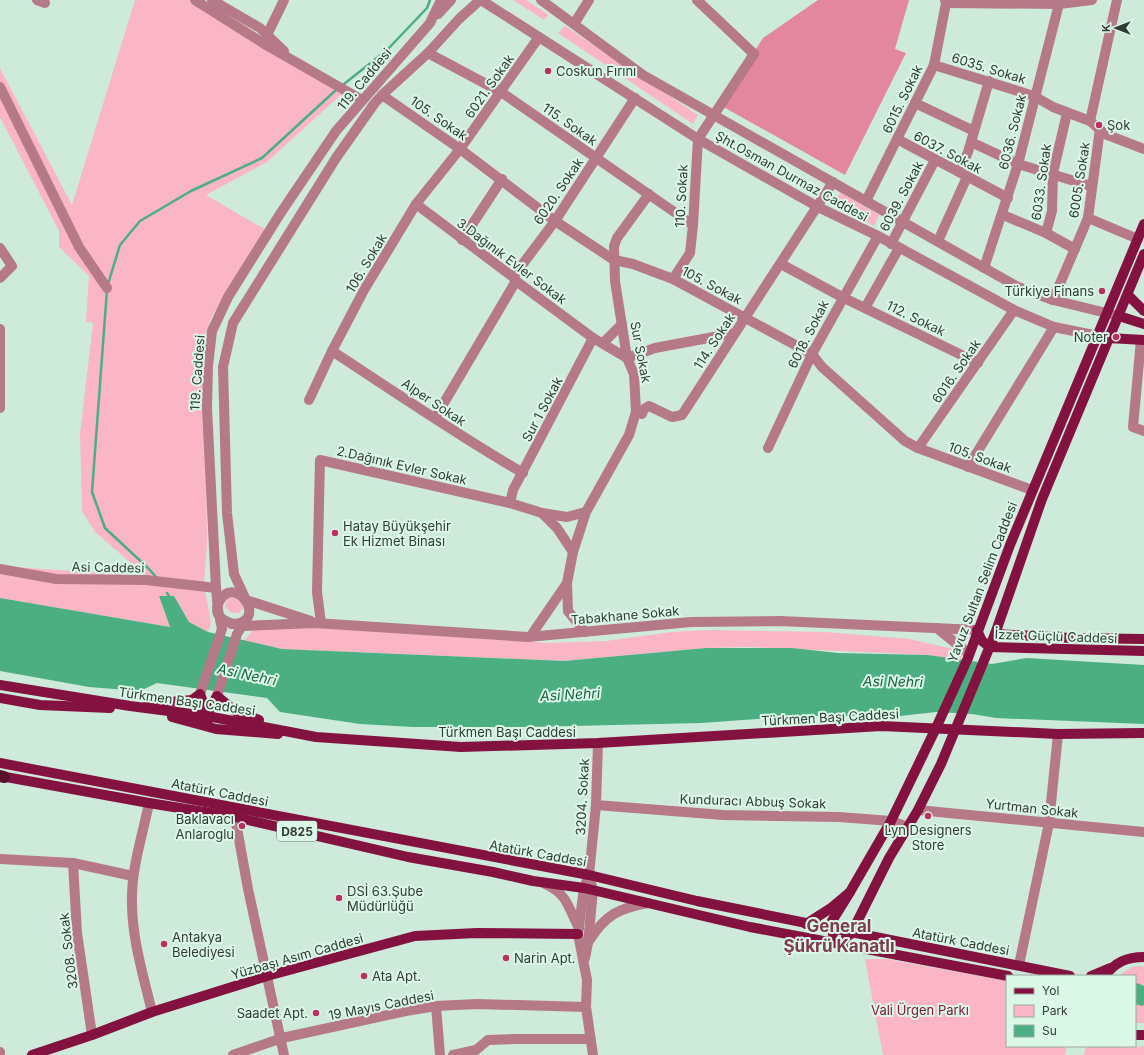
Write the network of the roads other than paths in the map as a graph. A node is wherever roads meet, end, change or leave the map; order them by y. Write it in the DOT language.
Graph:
graph roads {
  1 [pos="195,0"];
  2 [pos="212,0"];
  3 [pos="284,0"];
  4 [pos="441,0"];
  5 [pos="451,0"];
  6 [pos="480,0"];
  7 [pos="589,0"];
  8 [pos="697,0"];
  9 [pos="1092,0"];
  10 [pos="1117,0"];
  11 [pos="946,1"];
  12 [pos="547,2"];
  13 [pos="993,2"];
  14 [pos="1059,2"];
  15 [pos="430,23"];
  16 [pos="574,24"];
  17 [pos="267,35"];
  18 [pos="539,37"];
  19 [pos="428,53"];
  20 [pos="292,59"];
  21 [pos="934,65"];
  22 [pos="989,81"];
  23 [pos="0,86"];
  24 [pos="501,92"];
  25 [pos="382,94"];
  26 [pos="1034,96"];
  27 [pos="635,98"];
  28 [pos="362,100"];
  29 [pos="915,103"];
  30 [pos="1067,112"];
  31 [pos="713,114"];
  32 [pos="1090,121"];
  33 [pos="1100,129"];
  34 [pos="974,131"];
  35 [pos="698,138"];
  36 [pos="897,139"];
  37 [pos="971,142"];
  38 [pos="460,149"];
  39 [pos="1144,149"];
  40 [pos="596,158"];
  41 [pos="935,160"];
  42 [pos="1018,164"];
  43 [pos="1053,174"];
  44 [pos="963,175"];
  45 [pos="502,179"];
  46 [pos="833,182"];
  47 [pos="1091,186"];
  48 [pos="649,194"];
  49 [pos="1008,198"];
  50 [pos="866,201"];
  51 [pos="416,204"];
  52 [pos="818,207"];
  53 [pos="1003,215"];
  54 [pos="1088,218"];
  55 [pos="555,221"];
  56 [pos="903,222"];
  57 [pos="1144,224"];
  58 [pos="693,225"];
  59 [pos="1046,233"];
  60 [pos="878,236"];
  61 [pos="1138,239"];
  62 [pos="462,240"];
  63 [pos="938,241"];
  64 [pos="895,246"];
  65 [pos="0,248"];
  66 [pos="1075,248"];
  67 [pos="1144,254"];
  68 [pos="614,260"];
  69 [pos="781,264"];
  70 [pos="984,268"];
  71 [pos="0,278"];
  72 [pos="514,279"];
  73 [pos="673,279"];
  74 [pos="107,288"];
  75 [pos="1128,295"];
  76 [pos="842,297"];
  77 [pos="1053,300"];
  78 [pos="865,308"];
  79 [pos="1014,310"];
  80 [pos="1144,311"];
  81 [pos="1107,314"];
  82 [pos="1119,316"];
  83 [pos="745,318"];
  84 [pos="622,324"];
  85 [pos="1144,324"];
  86 [pos="1054,327"];
  87 [pos="0,329"];
  88 [pos="735,333"];
  89 [pos="1098,336"];
  90 [pos="594,338"];
  91 [pos="1108,338"];
  92 [pos="1143,340"];
  93 [pos="603,343"];
  94 [pos="332,351"];
  95 [pos="812,354"];
  96 [pos="627,358"];
  97 [pos="978,363"];
  98 [pos="309,400"];
  99 [pos="0,408"];
  100 [pos="642,414"];
  101 [pos="435,418"];
  102 [pos="1144,431"];
  103 [pos="768,448"];
  104 [pos="918,448"];
  105 [pos="968,467"];
  106 [pos="523,473"];
  107 [pos="1032,490"];
  108 [pos="510,502"];
  109 [pos="586,512"];
  110 [pos="542,514"];
  111 [pos="573,552"];
  112 [pos="0,569"];
  113 [pos="567,583"];
  114 [pos="216,588"];
  115 [pos="246,600"];
  116 [pos="218,610"];
  117 [pos="248,615"];
  118 [pos="318,623"];
  119 [pos="226,626"];
  120 [pos="937,628"];
  121 [pos="240,630"];
  122 [pos="977,630"];
  123 [pos="585,632"];
  124 [pos="995,634"];
  125 [pos="530,637"];
  126 [pos="1144,639"];
  127 [pos="1144,651"];
  128 [pos="988,652"];
  129 [pos="968,656"];
  130 [pos="0,684"];
  131 [pos="200,694"];
  132 [pos="217,696"];
  133 [pos="0,698"];
  134 [pos="128,706"];
  135 [pos="207,716"];
  136 [pos="193,722"];
  137 [pos="949,726"];
  138 [pos="216,729"];
  139 [pos="290,731"];
  140 [pos="1144,733"];
  141 [pos="1058,734"];
  142 [pos="316,736"];
  143 [pos="598,744"];
  144 [pos="0,763"];
  145 [pos="1,776"];
  146 [pos="149,803"];
  147 [pos="596,805"];
  148 [pos="918,810"];
  149 [pos="236,817"];
  150 [pos="891,821"];
  151 [pos="1049,823"];
  152 [pos="908,827"];
  153 [pos="1144,832"];
  154 [pos="0,859"];
  155 [pos="73,863"];
  156 [pos="133,876"];
  157 [pos="589,876"];
  158 [pos="541,882"];
  159 [pos="588,889"];
  160 [pos="850,892"];
  161 [pos="649,903"];
  162 [pos="806,924"];
  163 [pos="831,930"];
  164 [pos="578,931"];
  165 [pos="851,934"];
  166 [pos="588,943"];
  167 [pos="838,943"];
  168 [pos="1144,957"];
  169 [pos="584,960"];
  170 [pos="1020,965"];
  171 [pos="1108,972"];
  172 [pos="1065,975"];
  173 [pos="1095,975"];
  174 [pos="267,976"];
  175 [pos="1006,976"];
  176 [pos="436,1006"];
  177 [pos="586,1007"];
  178 [pos="152,1012"];
  179 [pos="92,1035"];
  180 [pos="282,1038"];
  181 [pos="590,1039"];
  182 [pos="0,1052"];
  183 [pos="0,1055"];
  184 [pos="32,1055"];
  185 [pos="233,1055"];
  186 [pos="284,1055"];
  187 [pos="440,1055"];
  188 [pos="453,1055"];
  189 [pos="593,1055"];
  1 -- 20 [label="street"];
  2 -- 17 [label="street"];
  3 -- 17 [label="street"];
  4 -- 15 [label="street, 119. Caddesi"];
  5 -- 15 [label="street, 119. Caddesi"];
  6 -- 18 [label="street, Şht.Osman Durmaz Caddesi"];
  6 -- 19 [label="street, 119. Caddesi"];
  7 -- 16 [label="street"];
  8 -- 31 [label="street, 110. Sokak"];
  9 -- 14 [label="street"];
  10 -- 32 [label="street"];
  11 -- 13 [label="street"];
  11 -- 21 [label="street, 6015. Sokak"];
  12 -- 16 [label="street, Şht.Osman Durmaz Caddesi"];
  13 -- 14 [label="street"];
  14 -- 26 [label="street, 6036. Sokak"];
  15 -- 28 [label="street, 119. Caddesi"];
  16 -- 31 [label="street, Şht.Osman Durmaz Caddesi"];
  17 -- 20 [label="street"];
  18 -- 24 [label="street, 6021. Sokak"];
  18 -- 27 [label="street, Şht.Osman Durmaz Caddesi"];
  19 -- 24 [label="street, 115. Sokak"];
  19 -- 25 [label="street, 119. Caddesi"];
  20 -- 28 [label="street"];
  21 -- 22 [label="street, 6035. Sokak"];
  21 -- 29 [label="street, 6015. Sokak"];
  22 -- 26 [label="street, 6035. Sokak"];
  22 -- 34 [label="street"];
  23 -- 74 [label="street"];
  24 -- 38 [label="street, 6021. Sokak"];
  24 -- 40 [label="street, 115. Sokak"];
  25 -- 38 [label="street, 105. Sokak"];
  25 -- 115 [label="street, 119. Caddesi"];
  26 -- 30 [label="street, 6035. Sokak"];
  26 -- 42 [label="street, 6036. Sokak"];
  27 -- 35 [label="street, Şht.Osman Durmaz Caddesi"];
  27 -- 40 [label="street, 6020. Sokak"];
  28 -- 114 [label="street, 119. Caddesi"];
  29 -- 34 [label="street"];
  29 -- 36 [label="street, 6015. Sokak"];
  30 -- 32 [label="street, 6035. Sokak"];
  30 -- 43 [label="street, 6033. Sokak"];
  31 -- 35 [label="street, 110. Sokak"];
  31 -- 46 [label="street, Şht.Osman Durmaz Caddesi"];
  32 -- 33 [label="street, 6035. Sokak"];
  33 -- 39 [label="street, 6035. Sokak"];
  33 -- 47 [label="street, 6005. Sokak"];
  34 -- 37 [label="street"];
  35 -- 52 [label="street, Şht.Osman Durmaz Caddesi"];
  35 -- 58 [label="street, 110. Sokak"];
  36 -- 41 [label="street, 6037. Sokak"];
  36 -- 50 [label="street, 6015. Sokak"];
  37 -- 42 [label="street"];
  37 -- 44 [label="street"];
  38 -- 45 [label="street, 105. Sokak"];
  38 -- 51 [label="street, 106. Sokak"];
  40 -- 48 [label="street, 115. Sokak"];
  40 -- 55 [label="street, 6020. Sokak"];
  41 -- 44 [label="street, 6037. Sokak"];
  41 -- 56 [label="street, 6039. Sokak"];
  42 -- 43 [label="street"];
  42 -- 49 [label="street, 6036. Sokak"];
  43 -- 47 [label="street"];
  43 -- 59 [label="street, 6033. Sokak"];
  44 -- 49 [label="street, 6037. Sokak"];
  44 -- 63 [label="street"];
  45 -- 55 [label="street, 105. Sokak"];
  45 -- 62 [label="street"];
  46 -- 50 [label="street, Şht.Osman Durmaz Caddesi"];
  46 -- 52 [label="street, 114. Sokak"];
  47 -- 54 [label="street, 6005. Sokak"];
  48 -- 58 [label="street, 115. Sokak"];
  48 -- 68 [label="street, Sur Sokak"];
  49 -- 53 [label="street, 6036. Sokak"];
  50 -- 56 [label="street, Şht.Osman Durmaz Caddesi"];
  51 -- 62 [label="street, 3.Dağınık Evler Sokak"];
  51 -- 94 [label="street, 106. Sokak"];
  52 -- 60 [label="street, Şht.Osman Durmaz Caddesi"];
  52 -- 69 [label="street, 114. Sokak"];
  53 -- 59 [label="street"];
  53 -- 70 [label="street, 6036. Sokak"];
  54 -- 61 [label="street"];
  54 -- 66 [label="street, 6005. Sokak"];
  55 -- 68 [label="street, 105. Sokak"];
  55 -- 72 [label="street, 6020. Sokak"];
  56 -- 63 [label="street, Şht.Osman Durmaz Caddesi"];
  56 -- 64 [label="street, 6039. Sokak"];
  57 -- 61 [label="main road, Yavuz Sultan Selim Caddesi"];
  58 -- 73 [label="street, 110. Sokak"];
  59 -- 66 [label="street"];
  60 -- 64 [label="street, Şht.Osman Durmaz Caddesi"];
  60 -- 76 [label="street, 6018. Sokak"];
  61 -- 81 [label="main road, Yavuz Sultan Selim Caddesi"];
  62 -- 72 [label="street, 3.Dağınık Evler Sokak"];
  63 -- 70 [label="street, Şht.Osman Durmaz Caddesi"];
  64 -- 78 [label="street, 6039. Sokak"];
  64 -- 79 [label="street, Şht.Osman Durmaz Caddesi"];
  65 -- 71 [label="street"];
  66 -- 77 [label="street, 6005. Sokak"];
  67 -- 75 [label="main road, Yavuz Sultan Selim Caddesi"];
  68 -- 73 [label="street, 105. Sokak"];
  68 -- 84 [label="street, Sur Sokak"];
  69 -- 76 [label="street, 112. Sokak"];
  69 -- 83 [label="street, 114. Sokak"];
  70 -- 77 [label="street, Şht.Osman Durmaz Caddesi"];
  72 -- 90 [label="street, 3.Dağınık Evler Sokak"];
  72 -- 101 [label="street, 6020. Sokak"];
  73 -- 83 [label="street, 105. Sokak"];
  75 -- 80 [label="main road"];
  75 -- 82 [label="main road, Yavuz Sultan Selim Caddesi"];
  76 -- 78 [label="street, 112. Sokak"];
  76 -- 95 [label="street, 6018. Sokak"];
  77 -- 81 [label="street, Şht.Osman Durmaz Caddesi"];
  78 -- 97 [label="street, 112. Sokak"];
  79 -- 86 [label="street, Şht.Osman Durmaz Caddesi"];
  79 -- 97 [label="street, 6016. Sokak"];
  81 -- 82 [label="street, Şht.Osman Durmaz Caddesi"];
  81 -- 89 [label="main road, Yavuz Sultan Selim Caddesi"];
  82 -- 85 [label="main road"];
  82 -- 91 [label="main road, Yavuz Sultan Selim Caddesi"];
  83 -- 88 [label="street, 114. Sokak"];
  83 -- 95 [label="street, 105. Sokak"];
  84 -- 93 [label="street"];
  84 -- 96 [label="street, Sur Sokak"];
  86 -- 89 [label="street, Şht.Osman Durmaz Caddesi"];
  86 -- 105 [label="street"];
  87 -- 99 [label="street"];
  88 -- 96 [label="street"];
  88 -- 100 [label="street, 114. Sokak"];
  89 -- 91 [label="street, Şht.Osman Durmaz Caddesi"];
  89 -- 107 [label="main road, Yavuz Sultan Selim Caddesi"];
  90 -- 93 [label="street"];
  90 -- 106 [label="street, Sur 1 Sokak"];
  91 -- 92 [label="main road"];
  91 -- 124 [label="main road, Yavuz Sultan Selim Caddesi"];
  92 -- 102 [label="street"];
  93 -- 96 [label="street"];
  94 -- 98 [label="street, 106. Sokak"];
  94 -- 101 [label="street, Alper Sokak"];
  95 -- 103 [label="street, 6018. Sokak"];
  95 -- 104 [label="street, 105. Sokak"];
  96 -- 109 [label="street, Sur Sokak"];
  97 -- 104 [label="street, 6016. Sokak"];
  101 -- 106 [label="street, Alper Sokak"];
  104 -- 105 [label="street, 105. Sokak"];
  105 -- 107 [label="street, 105. Sokak"];
  106 -- 108 [label="street, Sur 1 Sokak"];
  107 -- 122 [label="main road, Yavuz Sultan Selim Caddesi"];
  108 -- 110 [label="street, 2.Dağınık Evler Sokak"];
  108 -- 118 [label="street, 2.Dağınık Evler Sokak"];
  109 -- 110 [label="street, 2.Dağınık Evler Sokak"];
  109 -- 111 [label="street, Sur Sokak"];
  110 -- 111 [label="street, 2.Dağınık Evler Sokak"];
  111 -- 113 [label="street, Sur Sokak"];
  112 -- 114 [label="street, Asi Caddesi"];
  113 -- 123 [label="street, Sur Sokak"];
  113 -- 125 [label="street, Sur Sokak"];
  114 -- 116 [label="street, 119. Caddesi"];
  115 -- 116 [label="street"];
  115 -- 117 [label="street"];
  115 -- 118 [label="street"];
  116 -- 119 [label="street, 119. Caddesi"];
  117 -- 119 [label="street"];
  117 -- 121 [label="street"];
  118 -- 121 [label="street"];
  118 -- 125 [label="street, Tabakhane Sokak"];
  119 -- 121 [label="street"];
  119 -- 131 [label="street"];
  120 -- 122 [label="street, Tabakhane Sokak"];
  120 -- 123 [label="street, Tabakhane Sokak"];
  120 -- 129 [label="street"];
  121 -- 132 [label="street"];
  122 -- 128 [label="main road, İzzet Güçlü Caddesi"];
  122 -- 129 [label="main road, Yavuz Sultan Selim Caddesi"];
  123 -- 125 [label="street, Tabakhane Sokak"];
  124 -- 126 [label="main road, İzzet Güçlü Caddesi"];
  124 -- 128 [label="main road, Yavuz Sultan Selim Caddesi"];
  127 -- 128 [label="main road, İzzet Güçlü Caddesi"];
  128 -- 137 [label="main road, Yavuz Sultan Selim Caddesi"];
  129 -- 137 [label="main road, Yavuz Sultan Selim Caddesi"];
  130 -- 134 [label="main road, Türkmen Başı Caddesi"];
  131 -- 134 [label="main road"];
  131 -- 135 [label="main road"];
  132 -- 135 [label="main road"];
  132 -- 139 [label="main road"];
  133 -- 136 [label="main road"];
  134 -- 135 [label="main road, Türkmen Başı Caddesi"];
  135 -- 136 [label="main road"];
  135 -- 138 [label="main road"];
  135 -- 139 [label="main road, Türkmen Başı Caddesi"];
  136 -- 138 [label="main road"];
  137 -- 141 [label="main road, Türkmen Başı Caddesi"];
  137 -- 143 [label="main road, Türkmen Başı Caddesi"];
  137 -- 148 [label="main road, Yavuz Sultan Selim Caddesi"];
  137 -- 150 [label="main road, Yavuz Sultan Selim Caddesi"];
  138 -- 142 [label="main road"];
  139 -- 142 [label="main road, Türkmen Başı Caddesi"];
  140 -- 141 [label="main road, Türkmen Başı Caddesi"];
  141 -- 151 [label="street"];
  142 -- 143 [label="main road, Türkmen Başı Caddesi"];
  143 -- 147 [label="street, 3204. Sokak"];
  144 -- 157 [label="main road, Atatürk Caddesi / D825"];
  145 -- 146 [label="main road, Atatürk Caddesi / D825"];
  146 -- 149 [label="main road, Atatürk Caddesi / D825"];
  146 -- 156 [label="street"];
  147 -- 150 [label="street, Kunduracı Abbuş Sokak"];
  147 -- 157 [label="street, 3204. Sokak"];
  148 -- 151 [label="street, Yurtman Sokak"];
  148 -- 152 [label="main road, Yavuz Sultan Selim Caddesi"];
  149 -- 158 [label="main road, Atatürk Caddesi / D825"];
  149 -- 174 [label="street"];
  150 -- 152 [label="street, Kunduracı Abbuş Sokak"];
  150 -- 160 [label="main road, Yavuz Sultan Selim Caddesi"];
  151 -- 153 [label="street, Yurtman Sokak"];
  151 -- 170 [label="street"];
  152 -- 165 [label="main road, Yavuz Sultan Selim Caddesi"];
  154 -- 155 [label="street"];
  155 -- 156 [label="street"];
  155 -- 179 [label="street, 3208. Sokak"];
  156 -- 178 [label="street"];
  157 -- 159 [label="street, 3204. Sokak"];
  157 -- 162 [label="main road, Atatürk Caddesi / D825"];
  158 -- 159 [label="main road, Atatürk Caddesi / D825"];
  158 -- 164 [label="street"];
  159 -- 161 [label="main road, Atatürk Caddesi / D825"];
  159 -- 164 [label="street"];
  159 -- 166 [label="street"];
  160 -- 162 [label="main road, Yavuz Sultan Selim Caddesi"];
  160 -- 163 [label="main road"];
  161 -- 166 [label="street"];
  161 -- 167 [label="main road, Atatürk Caddesi / D825"];
  162 -- 163 [label="main road, Atatürk Caddesi / D825"];
  163 -- 165 [label="main road, Atatürk Caddesi / D825"];
  163 -- 167 [label="main road"];
  164 -- 169 [label="street"];
  164 -- 174 [label="main road, Yüzbaşı Asım Caddesi"];
  165 -- 167 [label="main road, Yavuz Sultan Selim Caddesi"];
  165 -- 170 [label="main road, Atatürk Caddesi / D825"];
  166 -- 169 [label="street"];
  167 -- 175 [label="main road, Atatürk Caddesi / D825"];
  168 -- 171 [label="main road"];
  169 -- 177 [label="street"];
  170 -- 172 [label="main road, Atatürk Caddesi / D825"];
  171 -- 173 [label="main road"];
  174 -- 178 [label="main road, Yüzbaşı Asım Caddesi"];
  174 -- 180 [label="street"];
  176 -- 177 [label="street, 19 Mayıs Caddesi"];
  176 -- 180 [label="street, 19 Mayıs Caddesi"];
  176 -- 187 [label="street"];
  177 -- 181 [label="street"];
  178 -- 179 [label="main road, Yüzbaşı Asım Caddesi"];
  179 -- 184 [label="main road, Yüzbaşı Asım Caddesi"];
  180 -- 185 [label="street, 19 Mayıs Caddesi"];
  180 -- 186 [label="street"];
  181 -- 188 [label="street"];
  181 -- 189 [label="street"];
  182 -- 183 [label="street"];
}
